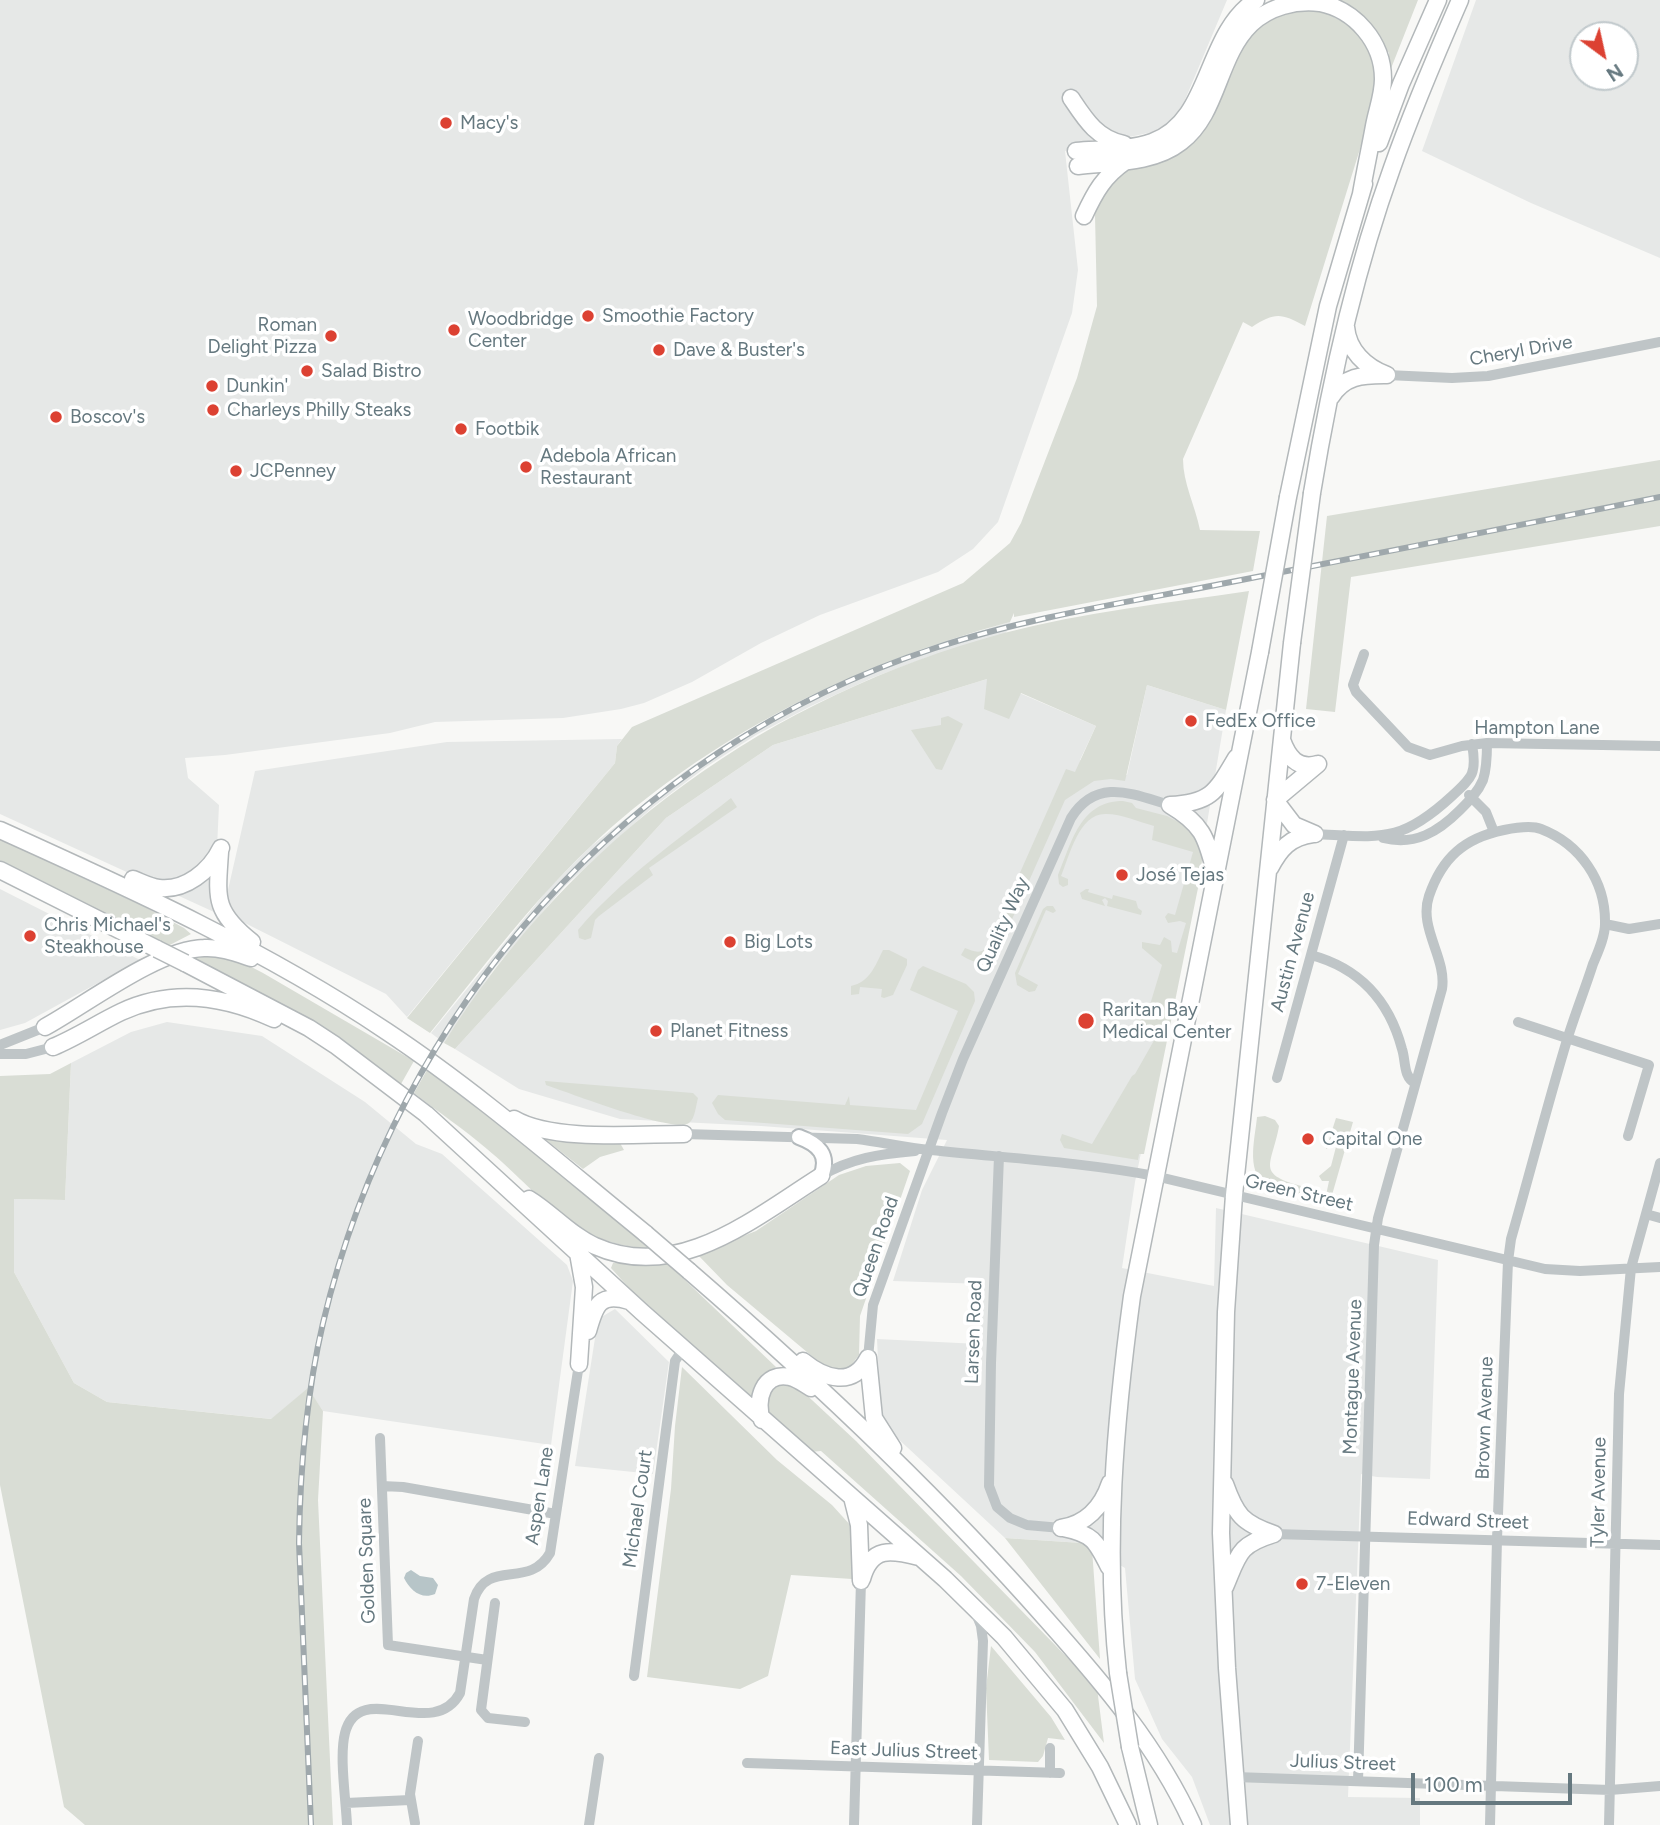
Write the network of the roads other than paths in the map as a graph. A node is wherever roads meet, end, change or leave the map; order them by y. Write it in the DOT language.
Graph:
graph roads {
  1 [pos="1256,0"];
  2 [pos="1438,0"];
  3 [pos="1461,0"];
  4 [pos="1071,98"];
  5 [pos="1129,153"];
  6 [pos="1077,158"];
  7 [pos="1361,194"];
  8 [pos="1084,216"];
  9 [pos="1347,318"];
  10 [pos="1660,342"];
  11 [pos="1387,375"];
  12 [pos="1328,402"];
  13 [pos="1364,653"];
  14 [pos="1281,736"];
  15 [pos="1487,743"];
  16 [pos="1472,744"];
  17 [pos="1660,746"];
  18 [pos="1242,747"];
  19 [pos="1461,788"];
  20 [pos="1472,798"];
  21 [pos="1275,800"];
  22 [pos="1170,805"];
  23 [pos="1429,817"];
  24 [pos="0,830"];
  25 [pos="1438,830"];
  26 [pos="1494,832"];
  27 [pos="1315,834"];
  28 [pos="1343,835"];
  29 [pos="1377,836"];
  30 [pos="59,856"];
  31 [pos="0,870"];
  32 [pos="1267,873"];
  33 [pos="1216,877"];
  34 [pos="1605,924"];
  35 [pos="1660,924"];
  36 [pos="1311,955"];
  37 [pos="287,970"];
  38 [pos="1518,1022"];
  39 [pos="45,1027"];
  40 [pos="1567,1040"];
  41 [pos="0,1045"];
  42 [pos="53,1047"];
  43 [pos="0,1054"];
  44 [pos="377,1076"];
  45 [pos="1277,1078"];
  46 [pos="1415,1083"];
  47 [pos="479,1098"];
  48 [pos="684,1134"];
  49 [pos="1628,1136"];
  50 [pos="799,1137"];
  51 [pos="929,1150"];
  52 [pos="999,1156"];
  53 [pos="1660,1163"];
  54 [pos="821,1176"];
  55 [pos="1155,1177"];
  56 [pos="498,1179"];
  57 [pos="1234,1195"];
  58 [pos="1646,1214"];
  59 [pos="1660,1218"];
  60 [pos="1376,1229"];
  61 [pos="578,1253"];
  62 [pos="1508,1261"];
  63 [pos="1660,1267"];
  64 [pos="1631,1268"];
  65 [pos="629,1301"];
  66 [pos="750,1324"];
  67 [pos="683,1349"];
  68 [pos="868,1358"];
  69 [pos="579,1364"];
  70 [pos="837,1404"];
  71 [pos="762,1420"];
  72 [pos="380,1438"];
  73 [pos="1114,1471"];
  74 [pos="1221,1474"];
  75 [pos="917,1481"];
  76 [pos="382,1486"];
  77 [pos="853,1500"];
  78 [pos="556,1514"];
  79 [pos="1060,1528"];
  80 [pos="1274,1534"];
  81 [pos="1366,1536"];
  82 [pos="1497,1539"];
  83 [pos="1616,1544"];
  84 [pos="1660,1545"];
  85 [pos="921,1558"];
  86 [pos="1111,1572"];
  87 [pos="862,1581"];
  88 [pos="1223,1592"];
  89 [pos="970,1602"];
  90 [pos="495,1603"];
  91 [pos="466,1656"];
  92 [pos="487,1660"];
  93 [pos="634,1676"];
  94 [pos="525,1722"];
  95 [pos="418,1741"];
  96 [pos="1050,1748"];
  97 [pos="599,1758"];
  98 [pos="747,1763"];
  99 [pos="856,1767"];
  100 [pos="979,1770"];
  101 [pos="1235,1777"];
  102 [pos="1358,1781"];
  103 [pos="1491,1786"];
  104 [pos="1660,1786"];
  105 [pos="1609,1790"];
  106 [pos="410,1800"];
  107 [pos="346,1803"];
  108 [pos="415,1823"];
  109 [pos="347,1825"];
  110 [pos="589,1825"];
  111 [pos="854,1825"];
  112 [pos="977,1825"];
  113 [pos="1128,1825"];
  114 [pos="1149,1825"];
  115 [pos="1193,1825"];
  116 [pos="1239,1825"];
  117 [pos="1490,1825"];
  118 [pos="1609,1825"];
  1 -- 5 [label="highway"];
  2 -- 7 [label="highway"];
  3 -- 9 [label="highway"];
  4 -- 5 [label="highway"];
  5 -- 6 [label="highway"];
  5 -- 7 [label="highway"];
  5 -- 8 [label="highway"];
  7 -- 18 [label="highway, bridge"];
  9 -- 11 [label="highway"];
  9 -- 12 [label="highway"];
  10 -- 11 [label="street, Cheryl Drive"];
  11 -- 12 [label="highway"];
  12 -- 14 [label="highway, bridge"];
  13 -- 16 [label="street, Hampton Lane"];
  14 -- 21 [label="highway"];
  14 -- 21 [label="highway"];
  15 -- 16 [label="street, Hampton Lane"];
  15 -- 17 [label="street, Hampton Lane"];
  15 -- 20 [label="street"];
  16 -- 19 [label="street"];
  18 -- 22 [label="highway"];
  18 -- 33 [label="highway"];
  19 -- 20 [label="street"];
  19 -- 23 [label="street"];
  20 -- 25 [label="street"];
  20 -- 26 [label="street"];
  21 -- 27 [label="highway"];
  21 -- 32 [label="highway"];
  22 -- 33 [label="highway"];
  22 -- 51 [label="street, Quality Way"];
  23 -- 25 [label="street"];
  23 -- 29 [label="street"];
  24 -- 30 [label="highway"];
  25 -- 29 [label="street"];
  26 -- 34 [label="street"];
  26 -- 46 [label="street, Montague Avenue"];
  27 -- 28 [label="street"];
  27 -- 32 [label="highway"];
  28 -- 29 [label="street"];
  28 -- 36 [label="street, Austin Avenue"];
  30 -- 37 [label="highway"];
  30 -- 37 [label="highway"];
  31 -- 44 [label="highway, bridge"];
  32 -- 57 [label="highway"];
  33 -- 55 [label="highway"];
  34 -- 35 [label="street"];
  34 -- 40 [label="street, Brown Avenue"];
  36 -- 45 [label="street, Austin Avenue"];
  36 -- 46 [label="street"];
  37 -- 39 [label="highway"];
  37 -- 47 [label="highway"];
  38 -- 40 [label="street"];
  39 -- 41 [label="street"];
  40 -- 49 [label="street"];
  40 -- 62 [label="street, Brown Avenue"];
  42 -- 43 [label="street"];
  42 -- 44 [label="highway"];
  44 -- 56 [label="highway"];
  46 -- 60 [label="street, Montague Avenue"];
  47 -- 48 [label="highway"];
  47 -- 66 [label="highway, bridge"];
  48 -- 50 [label="street, Green Street"];
  50 -- 51 [label="street, Green Street"];
  50 -- 54 [label="main road"];
  51 -- 52 [label="street, Green Street"];
  51 -- 54 [label="street, Green Street"];
  51 -- 68 [label="street, Queen Road"];
  52 -- 55 [label="street, Green Street"];
  52 -- 79 [label="street, Larsen Road"];
  53 -- 58 [label="street, Tyler Avenue"];
  54 -- 56 [label="highway"];
  55 -- 57 [label="street, Green Street"];
  55 -- 73 [label="highway"];
  56 -- 61 [label="highway"];
  57 -- 60 [label="street, Green Street"];
  57 -- 74 [label="highway"];
  58 -- 59 [label="street"];
  58 -- 64 [label="street, Tyler Avenue"];
  60 -- 62 [label="street, Green Street"];
  60 -- 81 [label="street, Montague Avenue"];
  61 -- 65 [label="highway"];
  61 -- 69 [label="highway"];
  62 -- 64 [label="street, Green Street"];
  62 -- 82 [label="street, Brown Avenue"];
  63 -- 64 [label="street, Green Street"];
  64 -- 83 [label="street, Tyler Avenue"];
  65 -- 67 [label="highway"];
  65 -- 69 [label="highway"];
  66 -- 68 [label="highway"];
  66 -- 70 [label="highway"];
  67 -- 71 [label="highway"];
  67 -- 93 [label="street, Michael Court"];
  68 -- 75 [label="highway"];
  69 -- 78 [label="street, Aspen Lane"];
  70 -- 71 [label="highway"];
  70 -- 75 [label="highway"];
  71 -- 77 [label="highway"];
  72 -- 76 [label="street, Golden Square"];
  73 -- 79 [label="highway"];
  73 -- 86 [label="highway"];
  74 -- 80 [label="highway"];
  74 -- 88 [label="highway"];
  75 -- 115 [label="highway"];
  76 -- 78 [label="street"];
  76 -- 91 [label="street, Golden Square"];
  77 -- 85 [label="highway"];
  77 -- 87 [label="highway"];
  78 -- 91 [label="street, Aspen Lane"];
  79 -- 86 [label="highway"];
  80 -- 81 [label="street, Edward Street"];
  80 -- 88 [label="highway"];
  81 -- 82 [label="street, Edward Street"];
  81 -- 102 [label="street, Montague Avenue"];
  82 -- 83 [label="street, Edward Street"];
  82 -- 103 [label="street, Brown Avenue"];
  83 -- 84 [label="street, Edward Street"];
  83 -- 105 [label="street, Tyler Avenue"];
  85 -- 87 [label="highway"];
  85 -- 89 [label="highway"];
  86 -- 114 [label="highway, bridge"];
  87 -- 99 [label="street"];
  88 -- 101 [label="highway"];
  89 -- 100 [label="street"];
  89 -- 113 [label="highway"];
  90 -- 92 [label="street"];
  91 -- 92 [label="street"];
  91 -- 107 [label="street, Aspen Lane"];
  92 -- 94 [label="street"];
  95 -- 106 [label="street"];
  96 -- 100 [label="street, East Julius Street"];
  97 -- 110 [label="street"];
  98 -- 99 [label="street, East Julius Street"];
  99 -- 100 [label="street, East Julius Street"];
  99 -- 111 [label="street"];
  100 -- 112 [label="street"];
  101 -- 102 [label="street, Julius Street"];
  101 -- 116 [label="highway"];
  102 -- 103 [label="street, Julius Street"];
  103 -- 105 [label="street, Julius Street"];
  103 -- 117 [label="street, Brown Avenue"];
  104 -- 105 [label="street, Julius Street"];
  105 -- 118 [label="street, Tyler Avenue"];
  106 -- 107 [label="street"];
  106 -- 108 [label="street"];
  107 -- 109 [label="street, Aspen Lane"];
}
